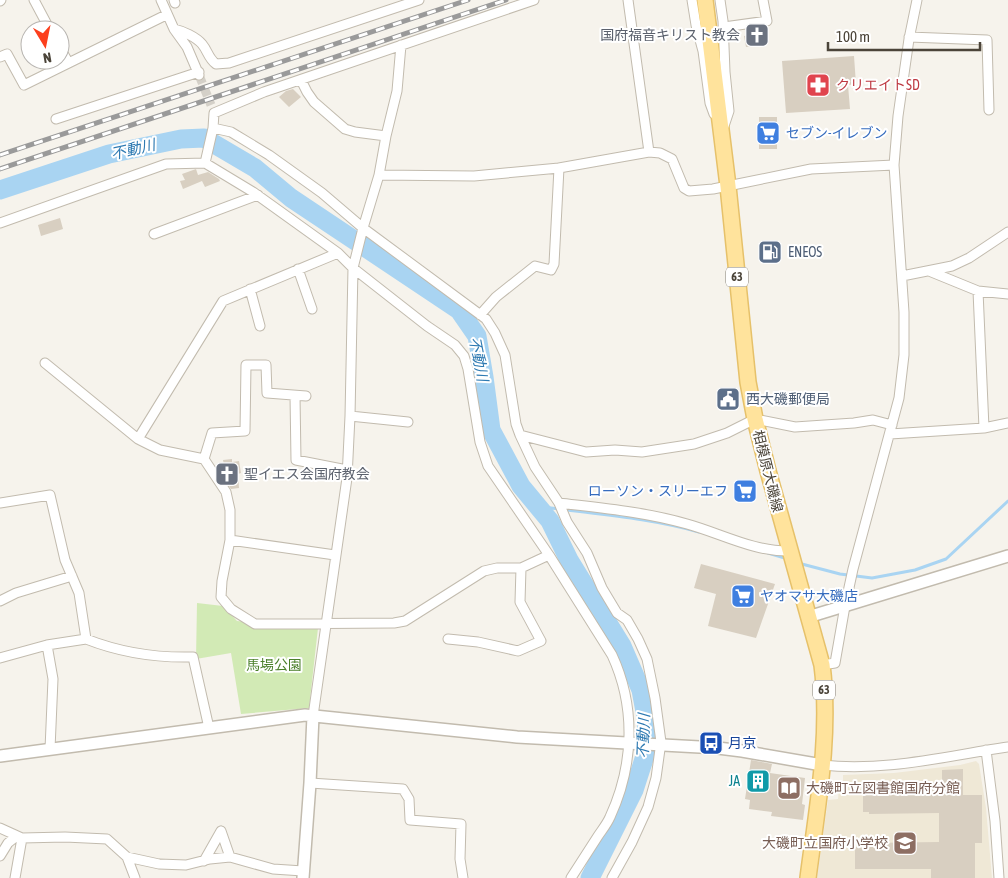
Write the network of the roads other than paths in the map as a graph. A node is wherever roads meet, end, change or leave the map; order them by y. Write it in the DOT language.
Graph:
graph roads {
  1 [pos="34,0"];
  2 [pos="161,0"];
  3 [pos="419,0"];
  4 [pos="534,0"];
  5 [pos="628,0"];
  6 [pos="692,0"];
  7 [pos="705,0"];
  8 [pos="720,0"];
  9 [pos="763,0"];
  10 [pos="917,0"];
  11 [pos="398,3"];
  12 [pos="166,14"];
  13 [pos="45,20"];
  14 [pos="724,27"];
  15 [pos="174,29"];
  16 [pos="909,37"];
  17 [pos="401,45"];
  18 [pos="0,57"];
  19 [pos="70,61"];
  20 [pos="53,70"];
  21 [pos="301,80"];
  22 [pos="989,110"];
  23 [pos="56,119"];
  24 [pos="213,128"];
  25 [pos="722,135"];
  26 [pos="386,136"];
  27 [pos="649,152"];
  28 [pos="205,163"];
  29 [pos="894,165"];
  30 [pos="559,168"];
  31 [pos="379,175"];
  32 [pos="728,186"];
  33 [pos="258,195"];
  34 [pos="0,223"];
  35 [pos="363,228"];
  36 [pos="1008,232"];
  37 [pos="154,234"];
  38 [pos="338,253"];
  39 [pos="353,268"];
  40 [pos="298,269"];
  41 [pos="929,271"];
  42 [pos="902,276"];
  43 [pos="250,289"];
  44 [pos="978,291"];
  45 [pos="1008,294"];
  46 [pos="312,309"];
  47 [pos="480,315"];
  48 [pos="260,326"];
  49 [pos="45,362"];
  50 [pos="295,396"];
  51 [pos="306,396"];
  52 [pos="350,416"];
  53 [pos="755,419"];
  54 [pos="408,422"];
  55 [pos="1008,423"];
  56 [pos="984,428"];
  57 [pos="891,430"];
  58 [pos="520,435"];
  59 [pos="138,439"];
  60 [pos="204,458"];
  61 [pos="347,470"];
  62 [pos="0,503"];
  63 [pos="559,503"];
  64 [pos="230,540"];
  65 [pos="790,550"];
  66 [pos="335,555"];
  67 [pos="549,556"];
  68 [pos="1008,556"];
  69 [pos="521,568"];
  70 [pos="72,576"];
  71 [pos="0,601"];
  72 [pos="845,606"];
  73 [pos="808,617"];
  74 [pos="326,622"];
  75 [pos="86,639"];
  76 [pos="448,640"];
  77 [pos="47,645"];
  78 [pos="0,658"];
  79 [pos="822,665"];
  80 [pos="314,716"];
  81 [pos="209,728"];
  82 [pos="633,744"];
  83 [pos="659,746"];
  84 [pos="1008,747"];
  85 [pos="50,749"];
  86 [pos="986,750"];
  87 [pos="0,756"];
  88 [pos="822,765"];
  89 [pos="310,783"];
  90 [pos="0,828"];
  91 [pos="20,837"];
  92 [pos="0,856"];
  93 [pos="127,856"];
  94 [pos="230,858"];
  95 [pos="204,861"];
  96 [pos="303,874"];
  97 [pos="15,878"];
  98 [pos="135,878"];
  99 [pos="463,878"];
  100 [pos="571,878"];
  101 [pos="612,878"];
  102 [pos="808,878"];
  103 [pos="999,878"];
  1 -- 13 [label="street"];
  2 -- 12 [label="street"];
  3 -- 11 [label="street"];
  4 -- 17 [label="street"];
  5 -- 27 [label="street"];
  6 -- 25 [label="street"];
  7 -- 25 [label="main road, 相模原大磯線 / 63"];
  8 -- 14 [label="street"];
  9 -- 14 [label="street"];
  10 -- 16 [label="street"];
  11 -- 15 [label="street"];
  12 -- 15 [label="street"];
  12 -- 19 [label="street"];
  14 -- 25 [label="street"];
  15 -- 23 [label="street"];
  16 -- 22 [label="street"];
  16 -- 29 [label="street"];
  17 -- 21 [label="street"];
  17 -- 26 [label="street"];
  18 -- 20 [label="street"];
  21 -- 24 [label="street"];
  21 -- 26 [label="street"];
  24 -- 28 [label="street"];
  24 -- 35 [label="street"];
  25 -- 32 [label="main road, 相模原大磯線 / 63"];
  26 -- 31 [label="street"];
  27 -- 30 [label="street"];
  27 -- 32 [label="street"];
  28 -- 33 [label="street"];
  28 -- 34 [label="street"];
  29 -- 32 [label="street"];
  29 -- 42 [label="street"];
  30 -- 31 [label="street"];
  30 -- 47 [label="street"];
  31 -- 35 [label="street"];
  32 -- 53 [label="main road, 相模原大磯線 / 63"];
  33 -- 37 [label="street"];
  33 -- 38 [label="street"];
  35 -- 39 [label="street"];
  35 -- 47 [label="street"];
  36 -- 41 [label="street"];
  38 -- 39 [label="street"];
  38 -- 40 [label="street"];
  39 -- 52 [label="street"];
  39 -- 67 [label="street"];
  40 -- 43 [label="street"];
  40 -- 46 [label="street"];
  41 -- 42 [label="street"];
  41 -- 44 [label="street"];
  42 -- 57 [label="street"];
  43 -- 48 [label="street"];
  43 -- 59 [label="street"];
  44 -- 45 [label="street"];
  44 -- 56 [label="street"];
  47 -- 58 [label="street"];
  49 -- 59 [label="street"];
  50 -- 51 [label="street"];
  50 -- 60 [label="street"];
  50 -- 61 [label="street"];
  52 -- 54 [label="street"];
  52 -- 61 [label="street"];
  53 -- 57 [label="street"];
  53 -- 58 [label="street"];
  53 -- 65 [label="main road, 相模原大磯線 / 63"];
  55 -- 56 [label="street"];
  56 -- 57 [label="street"];
  57 -- 72 [label="street"];
  58 -- 63 [label="street"];
  59 -- 60 [label="street"];
  60 -- 64 [label="street"];
  61 -- 66 [label="street"];
  62 -- 70 [label="street"];
  63 -- 65 [label="street"];
  63 -- 83 [label="street"];
  64 -- 66 [label="street"];
  64 -- 74 [label="street"];
  65 -- 73 [label="main road, 相模原大磯線 / 63"];
  66 -- 74 [label="street"];
  67 -- 69 [label="street"];
  67 -- 82 [label="street"];
  68 -- 72 [label="street"];
  69 -- 74 [label="street"];
  69 -- 76 [label="street"];
  70 -- 71 [label="street"];
  70 -- 75 [label="street"];
  72 -- 73 [label="street"];
  72 -- 79 [label="street"];
  73 -- 79 [label="main road, 相模原大磯線 / 63"];
  74 -- 80 [label="street"];
  75 -- 77 [label="street"];
  75 -- 81 [label="street"];
  77 -- 78 [label="street"];
  77 -- 85 [label="street"];
  79 -- 88 [label="main road, 相模原大磯線 / 63"];
  80 -- 81 [label="street"];
  80 -- 82 [label="street"];
  80 -- 89 [label="street"];
  81 -- 85 [label="street"];
  82 -- 83 [label="street"];
  82 -- 100 [label="street"];
  83 -- 88 [label="street"];
  83 -- 101 [label="street"];
  84 -- 86 [label="street"];
  85 -- 87 [label="street"];
  86 -- 88 [label="street"];
  86 -- 103 [label="street"];
  88 -- 102 [label="main road, 相模原大磯線 / 63"];
  89 -- 96 [label="street"];
  89 -- 99 [label="street"];
  90 -- 91 [label="street"];
  91 -- 92 [label="street"];
  91 -- 93 [label="street"];
  91 -- 97 [label="street"];
  93 -- 95 [label="street"];
  93 -- 98 [label="street"];
  94 -- 95 [label="street"];
  94 -- 95 [label="street"];
  94 -- 96 [label="street"];
}
